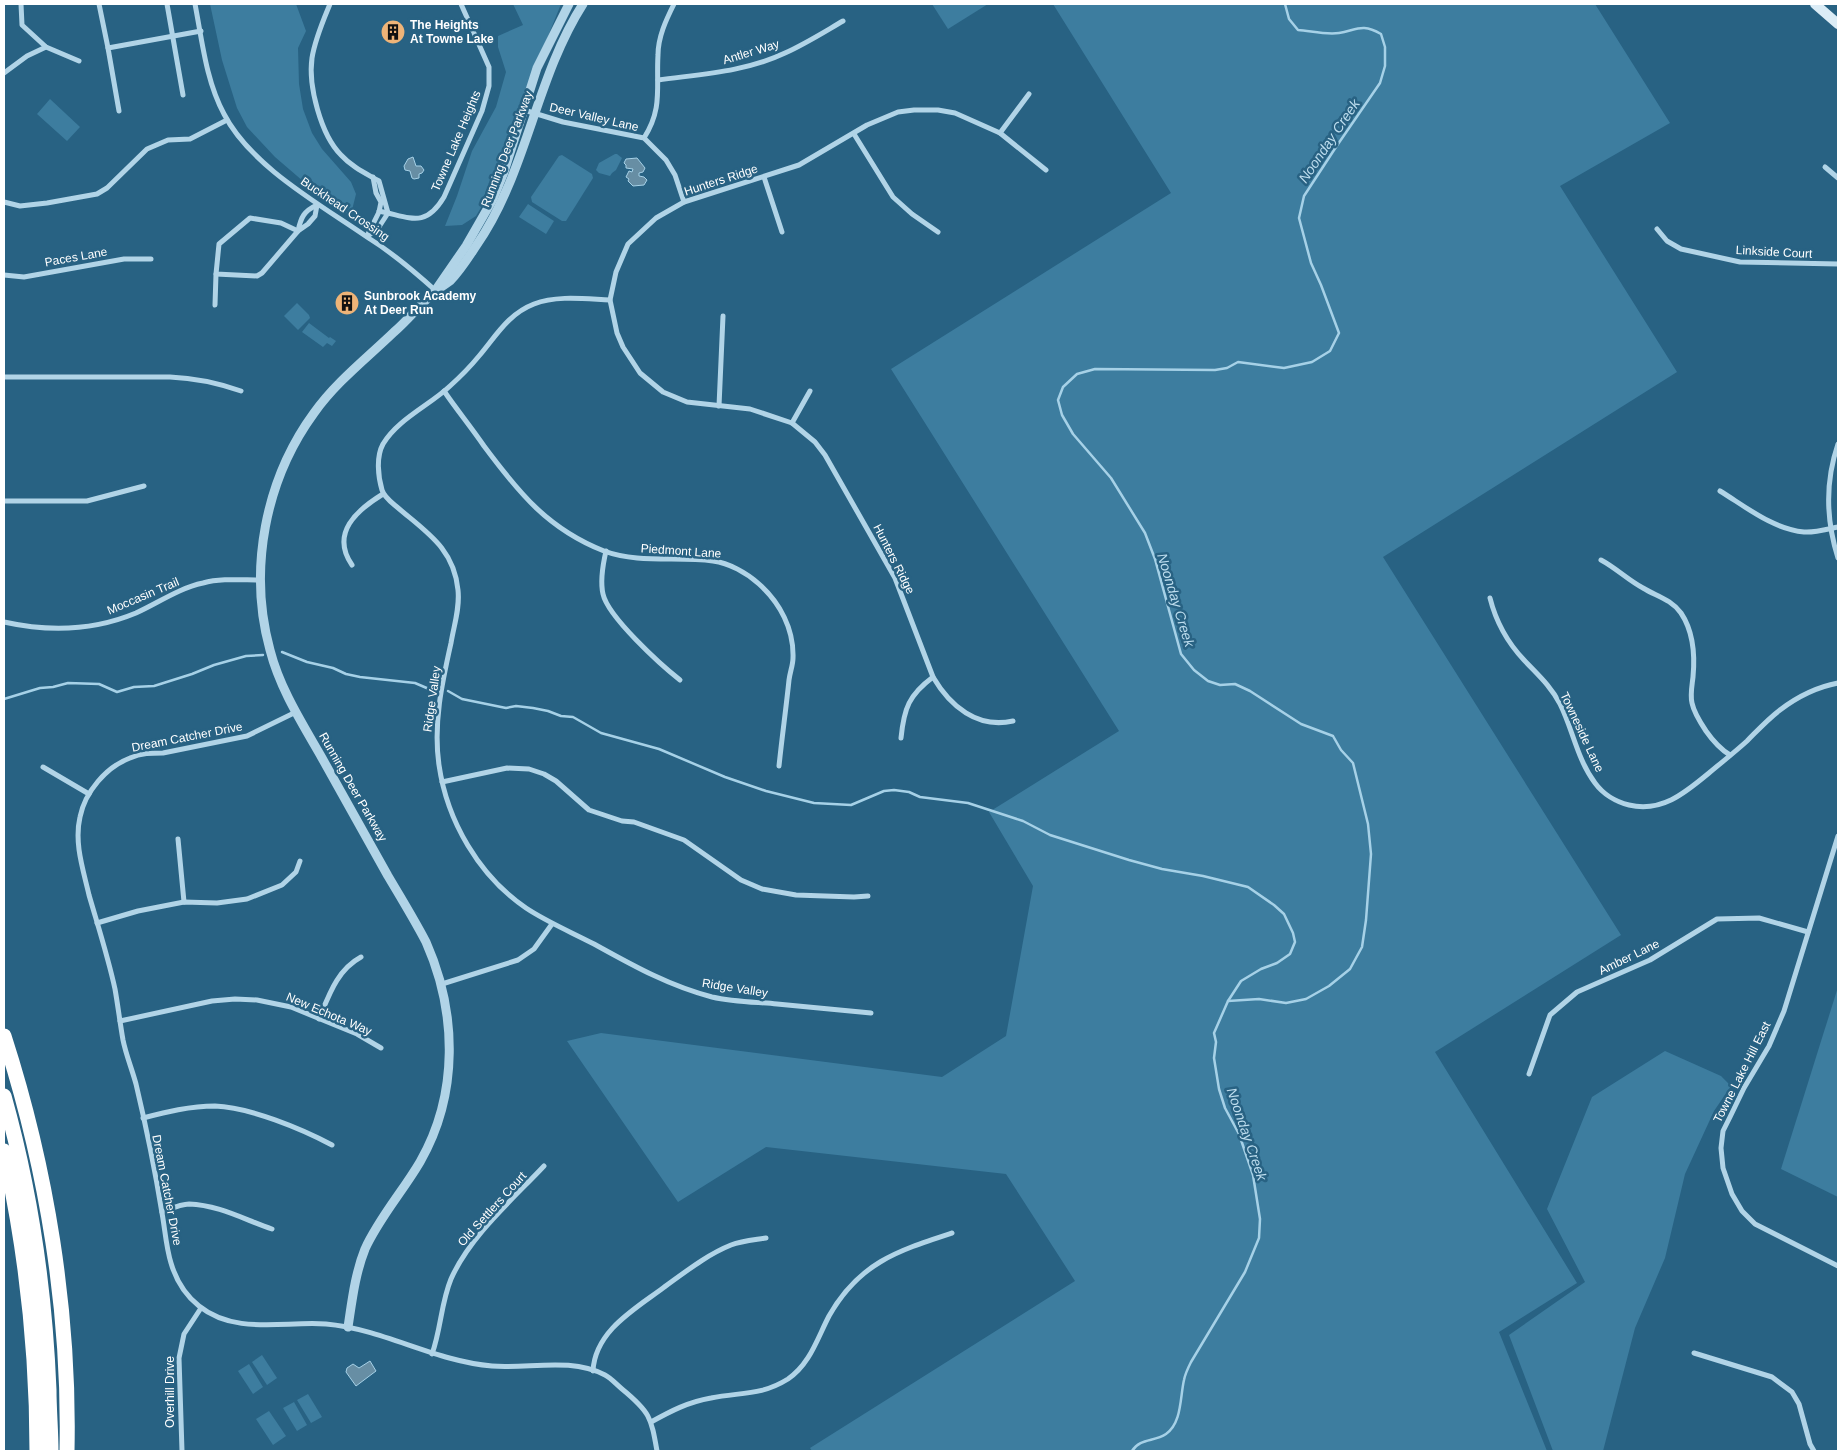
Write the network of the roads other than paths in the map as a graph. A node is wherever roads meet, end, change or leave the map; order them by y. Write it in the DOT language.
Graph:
graph roads {
  1 [pos="21,4"];
  2 [pos="98,4"];
  3 [pos="166,4"];
  4 [pos="195,4"];
  5 [pos="330,4"];
  6 [pos="461,4"];
  7 [pos="569,4"];
  8 [pos="583,4"];
  9 [pos="674,4"];
  10 [pos="1816,4"];
  11 [pos="843,21"];
  12 [pos="1838,24"];
  13 [pos="201,31"];
  14 [pos="173,36"];
  15 [pos="46,47"];
  16 [pos="108,48"];
  17 [pos="79,62"];
  18 [pos="4,73"];
  19 [pos="658,80"];
  20 [pos="1029,94"];
  21 [pos="183,95"];
  22 [pos="523,110"];
  23 [pos="119,111"];
  24 [pos="535,113"];
  25 [pos="227,120"];
  26 [pos="854,134"];
  27 [pos="1000,134"];
  28 [pos="644,138"];
  29 [pos="1825,167"];
  30 [pos="1046,170"];
  31 [pos="373,177"];
  32 [pos="764,177"];
  33 [pos="1838,178"];
  34 [pos="4,202"];
  35 [pos="684,202"];
  36 [pos="317,205"];
  37 [pos="380,211"];
  38 [pos="388,213"];
  39 [pos="1657,230"];
  40 [pos="298,231"];
  41 [pos="782,232"];
  42 [pos="938,232"];
  43 [pos="367,236"];
  44 [pos="151,259"];
  45 [pos="1838,264"];
  46 [pos="216,274"];
  47 [pos="4,275"];
  48 [pos="436,291"];
  49 [pos="610,300"];
  50 [pos="215,305"];
  51 [pos="723,316"];
  52 [pos="4,377"];
  53 [pos="242,391"];
  54 [pos="444,391"];
  55 [pos="810,391"];
  56 [pos="719,406"];
  57 [pos="792,423"];
  58 [pos="1838,444"];
  59 [pos="144,486"];
  60 [pos="1720,491"];
  61 [pos="383,494"];
  62 [pos="4,501"];
  63 [pos="1838,527"];
  64 [pos="1831,528"];
  65 [pos="606,551"];
  66 [pos="1838,558"];
  67 [pos="1601,560"];
  68 [pos="352,565"];
  69 [pos="260,580"];
  70 [pos="1490,598"];
  71 [pos="4,622"];
  72 [pos="933,677"];
  73 [pos="680,680"];
  74 [pos="1838,683"];
  75 [pos="296,712"];
  76 [pos="1013,721"];
  77 [pos="901,738"];
  78 [pos="1730,755"];
  79 [pos="779,766"];
  80 [pos="43,767"];
  81 [pos="442,782"];
  82 [pos="89,794"];
  83 [pos="1838,836"];
  84 [pos="178,839"];
  85 [pos="300,862"];
  86 [pos="868,896"];
  87 [pos="184,902"];
  88 [pos="97,922"];
  89 [pos="552,924"];
  90 [pos="1808,932"];
  91 [pos="361,957"];
  92 [pos="442,984"];
  93 [pos="871,1013"];
  94 [pos="318,1019"];
  95 [pos="120,1021"];
  96 [pos="4,1036"];
  97 [pos="381,1048"];
  98 [pos="1529,1074"];
  99 [pos="4,1096"];
  100 [pos="143,1118"];
  101 [pos="332,1145"];
  102 [pos="4,1151"];
  103 [pos="544,1166"];
  104 [pos="162,1212"];
  105 [pos="272,1229"];
  106 [pos="952,1233"];
  107 [pos="766,1238"];
  108 [pos="1838,1266"];
  109 [pos="201,1308"];
  110 [pos="348,1327"];
  111 [pos="1694,1353"];
  112 [pos="432,1354"];
  113 [pos="593,1370"];
  114 [pos="651,1422"];
  115 [pos="37,1451"];
  116 [pos="51,1451"];
  117 [pos="67,1451"];
  118 [pos="182,1451"];
  119 [pos="657,1451"];
  120 [pos="1814,1451"];
  1 -- 15 [label="street"];
  2 -- 16 [label="street"];
  3 -- 14 [label="street"];
  4 -- 13 [label="street, Buckhead Crossing"];
  5 -- 31 [label="street"];
  6 -- 38 [label="street, Towne Lake Heights"];
  7 -- 22 [label="street, Running Deer Parkway"];
  8 -- 24 [label="street, Running Deer Parkway"];
  9 -- 19 [label="street"];
  10 -- 12 [label="main road"];
  11 -- 19 [label="street, Antler Way"];
  13 -- 14 [label="street"];
  13 -- 25 [label="street, Buckhead Crossing"];
  14 -- 16 [label="street"];
  14 -- 21 [label="street"];
  15 -- 17 [label="street"];
  15 -- 18 [label="street"];
  16 -- 23 [label="street"];
  19 -- 28 [label="street"];
  20 -- 27 [label="street"];
  22 -- 24 [label="street, Deer Valley Lane"];
  22 -- 48 [label="street, Running Deer Parkway"];
  24 -- 28 [label="street, Deer Valley Lane"];
  24 -- 48 [label="street, Running Deer Parkway"];
  25 -- 34 [label="street"];
  25 -- 36 [label="street, Buckhead Crossing"];
  26 -- 27 [label="street, Hunters Ridge"];
  26 -- 32 [label="street, Hunters Ridge"];
  26 -- 42 [label="street"];
  27 -- 30 [label="street, Hunters Ridge"];
  28 -- 35 [label="street, Deer Valley Lane"];
  29 -- 33 [label="street"];
  31 -- 37 [label="street"];
  31 -- 38 [label="street"];
  32 -- 35 [label="street, Hunters Ridge"];
  32 -- 41 [label="street"];
  35 -- 49 [label="street, Hunters Ridge"];
  36 -- 40 [label="street"];
  36 -- 40 [label="street"];
  36 -- 43 [label="street, Buckhead Crossing"];
  37 -- 38 [label="street, Towne Lake Heights"];
  37 -- 43 [label="street"];
  38 -- 43 [label="street"];
  39 -- 45 [label="street, Linkside Court"];
  40 -- 46 [label="street"];
  40 -- 46 [label="street"];
  43 -- 48 [label="street, Buckhead Crossing"];
  44 -- 47 [label="street, Paces Lane"];
  46 -- 50 [label="street"];
  48 -- 69 [label="street, Running Deer Parkway"];
  49 -- 54 [label="street"];
  49 -- 56 [label="street, Hunters Ridge"];
  51 -- 56 [label="street"];
  52 -- 53 [label="street"];
  54 -- 61 [label="street"];
  54 -- 65 [label="street, Piedmont Lane"];
  55 -- 57 [label="street"];
  56 -- 57 [label="street, Hunters Ridge"];
  57 -- 72 [label="street, Hunters Ridge"];
  58 -- 64 [label="street"];
  59 -- 62 [label="street"];
  60 -- 64 [label="street"];
  61 -- 68 [label="street"];
  61 -- 81 [label="street, Ridge Valley"];
  63 -- 64 [label="street"];
  64 -- 66 [label="street"];
  65 -- 73 [label="street"];
  65 -- 79 [label="street, Piedmont Lane"];
  67 -- 78 [label="street"];
  69 -- 71 [label="street, Moccasin Trail"];
  69 -- 75 [label="street, Running Deer Parkway"];
  70 -- 78 [label="street, Towneside Lane"];
  72 -- 76 [label="street, Hunters Ridge"];
  72 -- 77 [label="street"];
  74 -- 78 [label="street, Towneside Lane"];
  75 -- 82 [label="street, Dream Catcher Drive"];
  75 -- 92 [label="street, Running Deer Parkway"];
  80 -- 82 [label="street"];
  81 -- 86 [label="street"];
  81 -- 89 [label="street, Ridge Valley"];
  82 -- 88 [label="street, Dream Catcher Drive"];
  83 -- 90 [label="street, Towne Lake Hill East"];
  84 -- 87 [label="street"];
  85 -- 87 [label="street"];
  87 -- 88 [label="street"];
  88 -- 95 [label="street, Dream Catcher Drive"];
  89 -- 92 [label="street"];
  89 -- 93 [label="street, Ridge Valley"];
  90 -- 98 [label="street, Amber Lane"];
  90 -- 108 [label="street, Towne Lake Hill East"];
  91 -- 94 [label="street"];
  92 -- 110 [label="street, Running Deer Parkway"];
  94 -- 95 [label="street, New Echota Way"];
  94 -- 97 [label="street, New Echota Way"];
  95 -- 100 [label="street, Dream Catcher Drive"];
  96 -- 117 [label="highway"];
  99 -- 116 [label="highway"];
  100 -- 101 [label="street"];
  100 -- 104 [label="street, Dream Catcher Drive"];
  102 -- 115 [label="highway"];
  103 -- 112 [label="street, Old Settlers Court"];
  104 -- 105 [label="street"];
  104 -- 109 [label="street, Dream Catcher Drive"];
  106 -- 114 [label="street"];
  107 -- 113 [label="street"];
  109 -- 110 [label="street, Dream Catcher Drive"];
  109 -- 118 [label="street, Overhill Drive"];
  110 -- 112 [label="street, Dream Catcher Drive"];
  111 -- 120 [label="street"];
  112 -- 113 [label="street, Dream Catcher Drive"];
  113 -- 114 [label="street, Dream Catcher Drive"];
  114 -- 119 [label="street, Dream Catcher Drive"];
}
